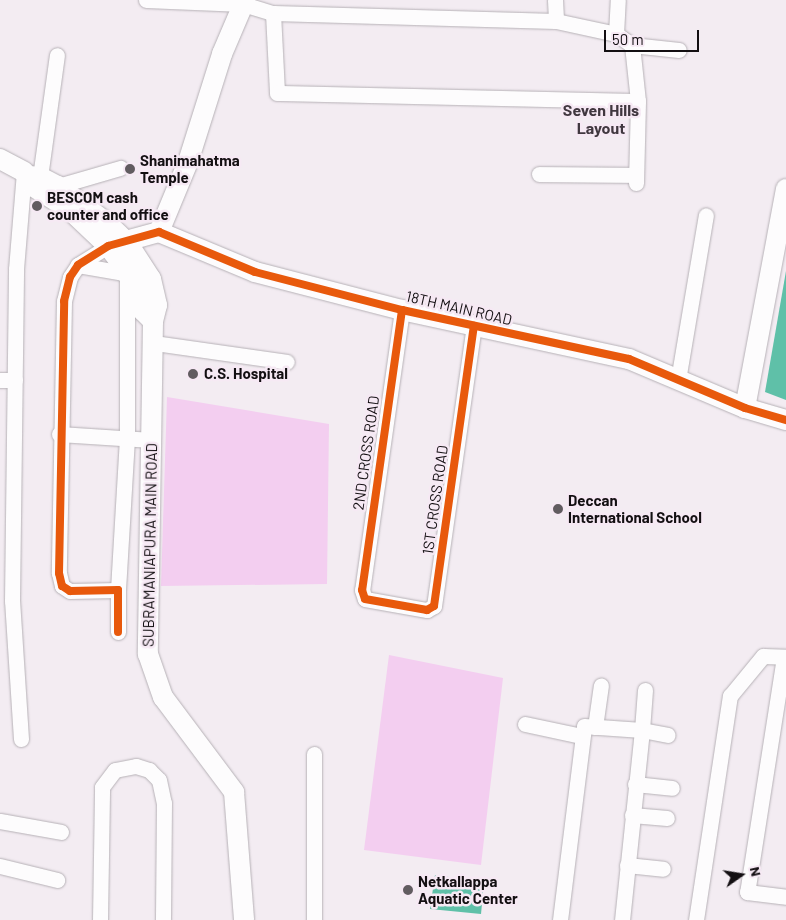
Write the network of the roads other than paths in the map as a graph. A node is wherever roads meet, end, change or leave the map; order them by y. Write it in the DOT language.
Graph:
graph roads {
  1 [pos="146,0"];
  2 [pos="555,0"];
  3 [pos="618,0"];
  4 [pos="244,2"];
  5 [pos="273,13"];
  6 [pos="556,21"];
  7 [pos="616,34"];
  8 [pos="632,45"];
  9 [pos="679,50"];
  10 [pos="57,55"];
  11 [pos="638,101"];
  12 [pos="0,159"];
  13 [pos="120,168"];
  14 [pos="538,174"];
  15 [pos="31,175"];
  16 [pos="58,186"];
  17 [pos="786,189"];
  18 [pos="706,215"];
  19 [pos="159,232"];
  20 [pos="117,244"];
  21 [pos="78,265"];
  22 [pos="402,310"];
  23 [pos="474,326"];
  24 [pos="154,343"];
  25 [pos="287,362"];
  26 [pos="8,380"];
  27 [pos="678,380"];
  28 [pos="745,408"];
  29 [pos="786,420"];
  30 [pos="60,434"];
  31 [pos="127,438"];
  32 [pos="152,440"];
  33 [pos="7,445"];
  34 [pos="7,502"];
  35 [pos="118,590"];
  36 [pos="365,599"];
  37 [pos="118,632"];
  38 [pos="785,657"];
  39 [pos="601,685"];
  40 [pos="645,690"];
  41 [pos="525,724"];
  42 [pos="595,727"];
  43 [pos="642,730"];
  44 [pos="668,735"];
  45 [pos="581,736"];
  46 [pos="21,740"];
  47 [pos="314,754"];
  48 [pos="635,784"];
  49 [pos="672,788"];
  50 [pos="632,815"];
  51 [pos="667,818"];
  52 [pos="0,822"];
  53 [pos="61,832"];
  54 [pos="627,865"];
  55 [pos="0,866"];
  56 [pos="663,869"];
  57 [pos="57,880"];
  58 [pos="786,897"];
  59 [pos="100,920"];
  60 [pos="163,920"];
  61 [pos="244,920"];
  62 [pos="314,920"];
  63 [pos="560,920"];
  64 [pos="622,920"];
  65 [pos="696,920"];
  1 -- 4 [label="street"];
  2 -- 6 [label="street"];
  3 -- 7 [label="street"];
  4 -- 5 [label="street"];
  4 -- 19 [label="street"];
  5 -- 6 [label="street"];
  5 -- 11 [label="street"];
  6 -- 7 [label="street"];
  7 -- 8 [label="street"];
  8 -- 9 [label="street"];
  8 -- 11 [label="street"];
  10 -- 15 [label="street"];
  11 -- 14 [label="street"];
  12 -- 15 [label="street"];
  13 -- 16 [label="street"];
  15 -- 16 [label="street"];
  15 -- 20 [label="street"];
  15 -- 26 [label="street"];
  16 -- 20 [label="street"];
  17 -- 28 [label="street"];
  18 -- 27 [label="street"];
  19 -- 20 [label="street"];
  19 -- 22 [label="street, 18TH MAIN ROAD"];
  20 -- 21 [label="street"];
  20 -- 24 [label="street, SUBRAMANIAPURA MAIN ROAD"];
  21 -- 30 [label="street"];
  21 -- 31 [label="street"];
  22 -- 23 [label="street, 18TH MAIN ROAD"];
  22 -- 36 [label="street, 2ND CROSS ROAD"];
  23 -- 27 [label="street, 18TH MAIN ROAD"];
  23 -- 36 [label="street, 1ST CROSS ROAD"];
  24 -- 25 [label="street"];
  24 -- 32 [label="street, SUBRAMANIAPURA MAIN ROAD"];
  26 -- 33 [label="street"];
  27 -- 28 [label="street, 18TH MAIN ROAD"];
  28 -- 29 [label="street, 18TH MAIN ROAD"];
  30 -- 31 [label="street"];
  30 -- 35 [label="street"];
  31 -- 32 [label="street"];
  31 -- 35 [label="street"];
  32 -- 61 [label="street, SUBRAMANIAPURA MAIN ROAD"];
  33 -- 34 [label="street"];
  34 -- 46 [label="street"];
  35 -- 37 [label="street"];
  38 -- 58 [label="street"];
  38 -- 65 [label="street"];
  39 -- 42 [label="street"];
  40 -- 43 [label="street"];
  41 -- 45 [label="street"];
  42 -- 43 [label="street"];
  42 -- 45 [label="street"];
  43 -- 44 [label="street"];
  43 -- 48 [label="street"];
  45 -- 63 [label="street"];
  47 -- 62 [label="street"];
  48 -- 49 [label="street"];
  48 -- 50 [label="street"];
  50 -- 51 [label="street"];
  50 -- 54 [label="street"];
  52 -- 53 [label="street"];
  54 -- 56 [label="street"];
  54 -- 64 [label="street"];
  55 -- 57 [label="street"];
  59 -- 60 [label="street"];
}
